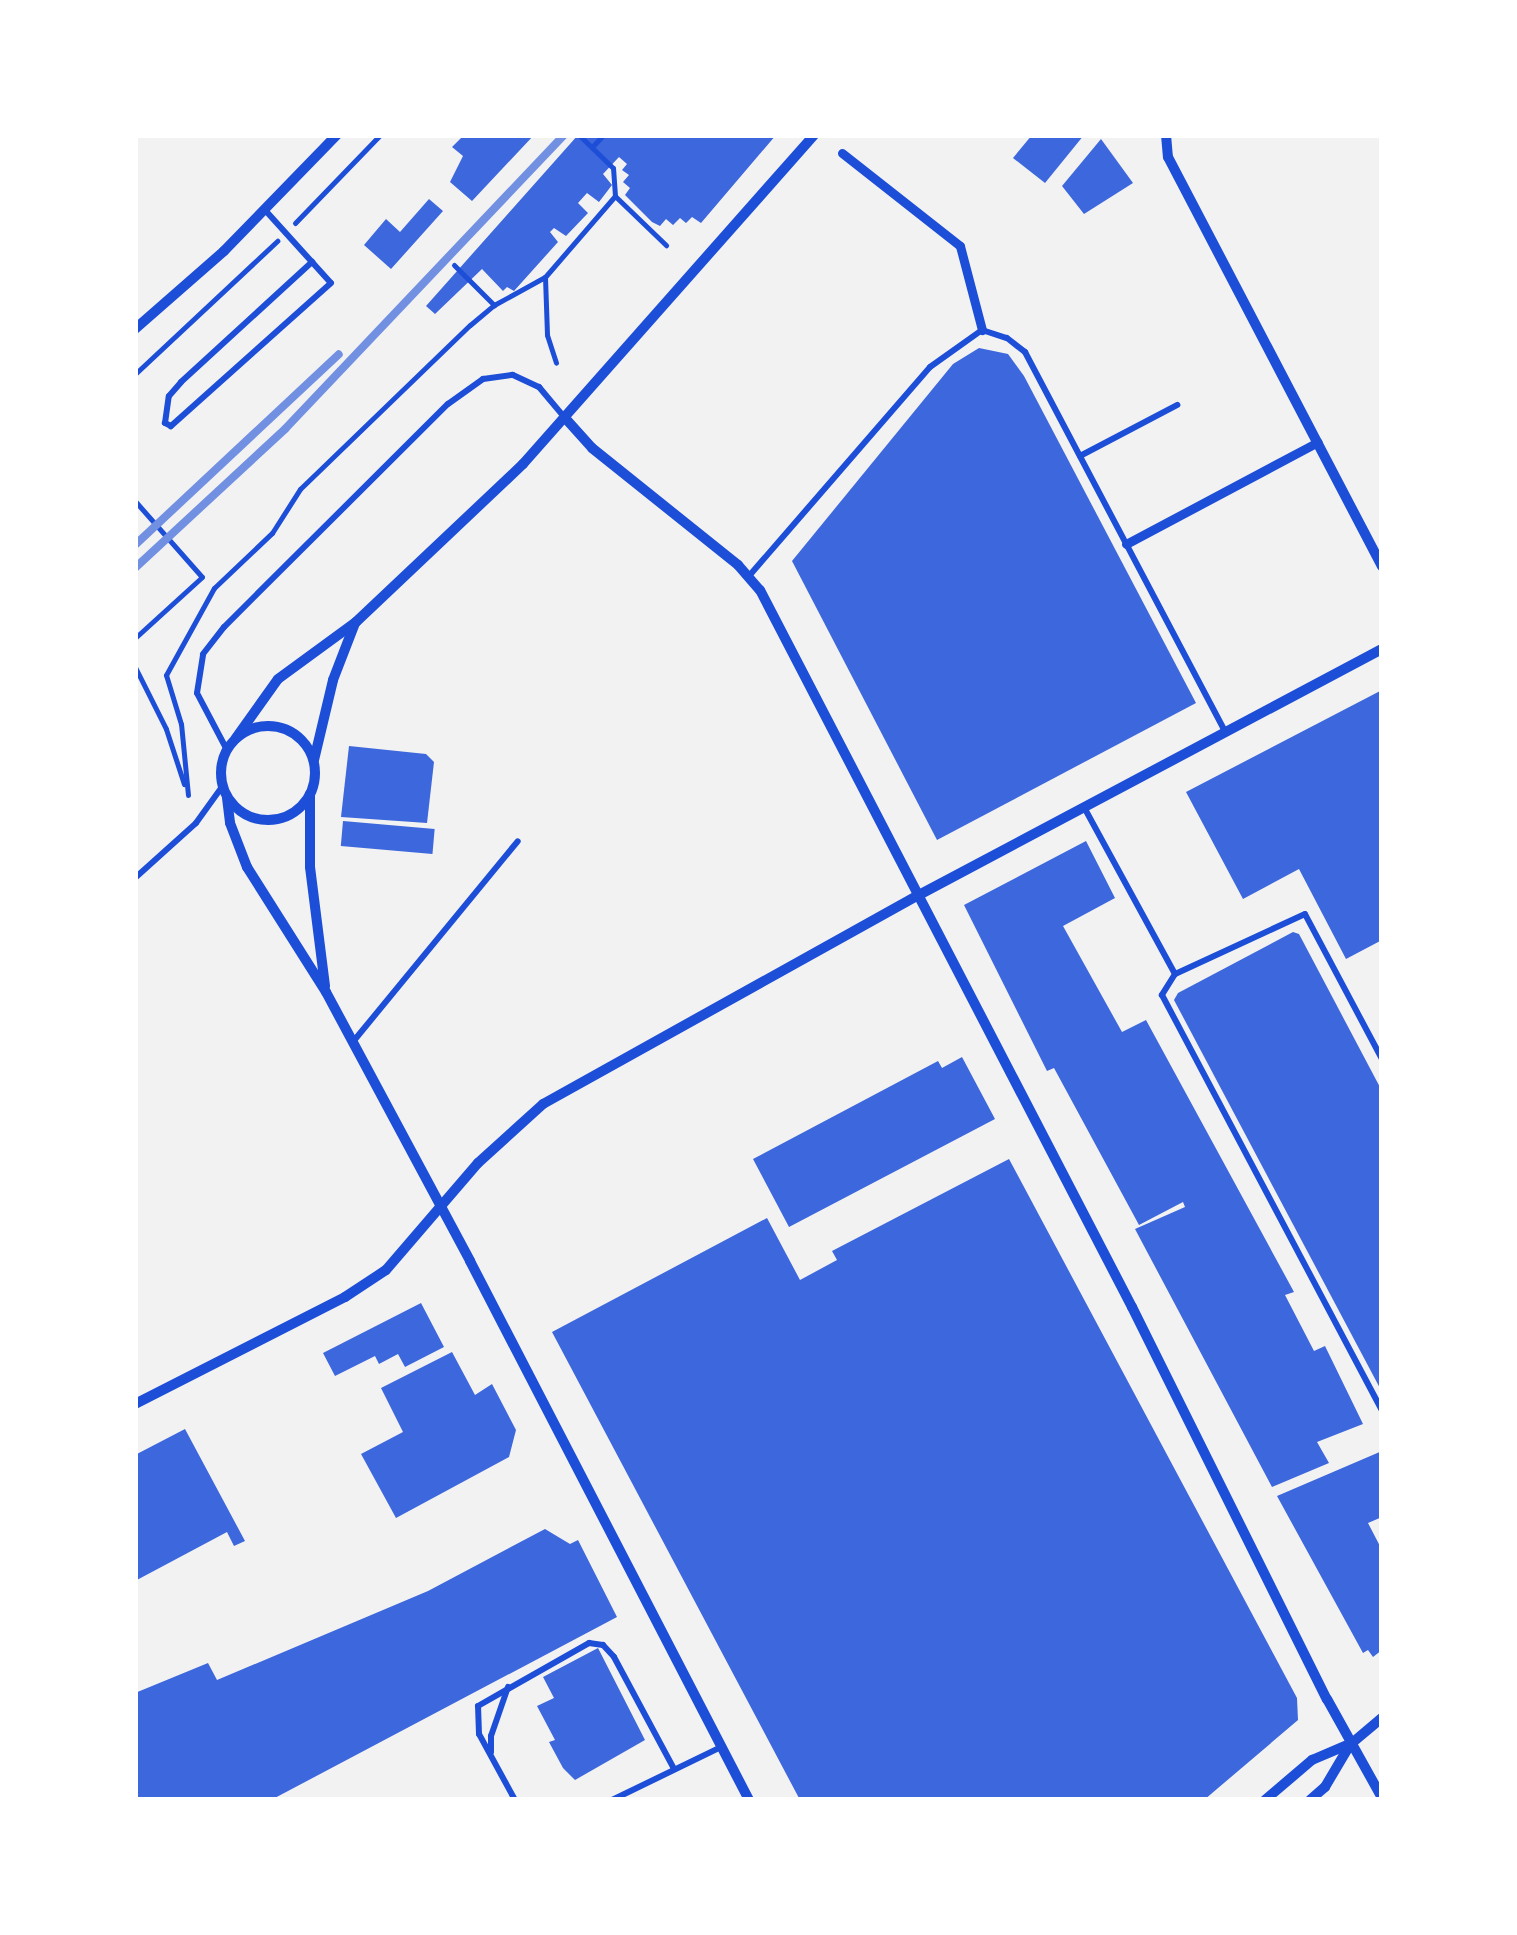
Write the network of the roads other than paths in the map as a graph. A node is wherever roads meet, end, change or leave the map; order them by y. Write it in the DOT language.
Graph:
graph roads {
  1 [pos="337,135"];
  2 [pos="814,135"];
  3 [pos="1166,135"];
  4 [pos="842,153"];
  5 [pos="265,210"];
  6 [pos="312,262"];
  7 [pos="135,329"];
  8 [pos="982,330"];
  9 [pos="1177,404"];
  10 [pos="566,419"];
  11 [pos="1318,442"];
  12 [pos="1080,456"];
  13 [pos="1126,544"];
  14 [pos="1382,568"];
  15 [pos="749,576"];
  16 [pos="356,622"];
  17 [pos="1382,649"];
  18 [pos="1225,732"];
  19 [pos="236,738"];
  20 [pos="227,750"];
  21 [pos="314,764"];
  22 [pos="225,792"];
  23 [pos="310,793"];
  24 [pos="1085,810"];
  25 [pos="518,841"];
  26 [pos="135,878"];
  27 [pos="916,896"];
  28 [pos="1175,974"];
  29 [pos="326,992"];
  30 [pos="351,1044"];
  31 [pos="1382,1060"];
  32 [pos="441,1208"];
  33 [pos="135,1404"];
  34 [pos="1382,1410"];
  35 [pos="509,1686"];
  36 [pos="1382,1718"];
  37 [pos="1352,1742"];
  38 [pos="721,1747"];
  39 [pos="492,1758"];
  40 [pos="674,1769"];
  41 [pos="1382,1798"];
  42 [pos="515,1800"];
  43 [pos="612,1800"];
  44 [pos="748,1800"];
  45 [pos="1265,1800"];
  46 [pos="1310,1800"];
  1 -- 5 [label="street"];
  2 -- 10 [label="street"];
  3 -- 11 [label="street"];
  4 -- 8 [label="street"];
  5 -- 6 [label="lane"];
  5 -- 7 [label="street"];
  6 -- 6 [label="lane"];
  8 -- 12 [label="lane"];
  8 -- 15 [label="lane"];
  9 -- 12 [label="lane"];
  10 -- 15 [label="street"];
  10 -- 16 [label="street"];
  10 -- 20 [label="lane"];
  11 -- 13 [label="street"];
  11 -- 14 [label="street"];
  12 -- 13 [label="lane"];
  13 -- 18 [label="lane"];
  15 -- 27 [label="street"];
  16 -- 19 [label="street"];
  16 -- 21 [label="street"];
  17 -- 18 [label="street"];
  18 -- 24 [label="street"];
  19 -- 20 [label="street"];
  19 -- 21 [label="street"];
  20 -- 22 [label="street"];
  21 -- 23 [label="street"];
  22 -- 23 [label="street"];
  22 -- 26 [label="lane"];
  22 -- 29 [label="street"];
  23 -- 29 [label="street"];
  24 -- 27 [label="street"];
  24 -- 28 [label="lane"];
  25 -- 30 [label="lane"];
  27 -- 32 [label="street"];
  27 -- 37 [label="street"];
  28 -- 31 [label="lane"];
  28 -- 34 [label="lane"];
  29 -- 30 [label="street"];
  30 -- 32 [label="street"];
  32 -- 33 [label="street"];
  32 -- 38 [label="street"];
  35 -- 39 [label="lane"];
  35 -- 39 [label="lane"];
  35 -- 40 [label="lane"];
  36 -- 37 [label="street"];
  37 -- 41 [label="street"];
  37 -- 45 [label="street"];
  37 -- 46 [label="street"];
  38 -- 40 [label="lane"];
  38 -- 44 [label="street"];
  39 -- 42 [label="lane"];
  40 -- 43 [label="lane"];
}
